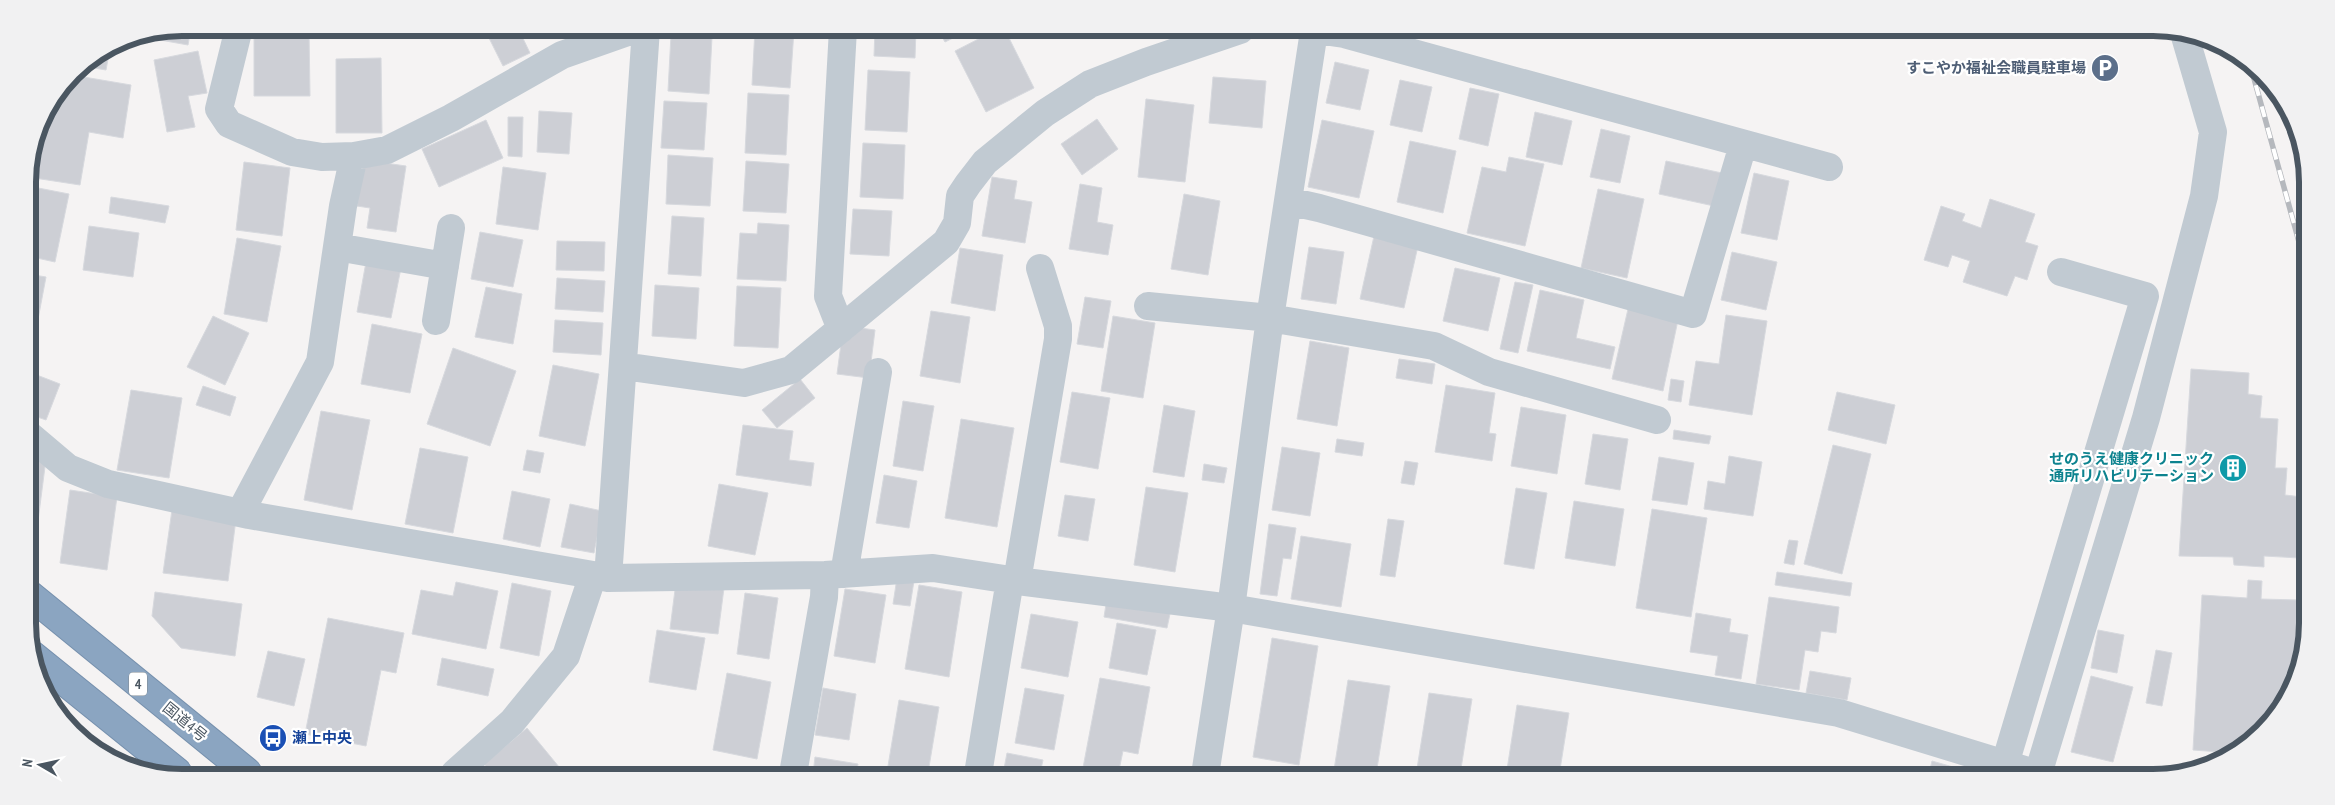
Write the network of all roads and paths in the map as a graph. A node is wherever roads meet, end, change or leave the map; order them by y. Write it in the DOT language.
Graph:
graph roads {
  1 [pos="237,36"];
  2 [pos="616,36"];
  3 [pos="646,36"];
  4 [pos="843,36"];
  5 [pos="1223,36"];
  6 [pos="1313,36"];
  7 [pos="1351,36"];
  8 [pos="2186,40"];
  9 [pos="1743,145"];
  10 [pos="354,156"];
  11 [pos="1829,167"];
  12 [pos="1288,201"];
  13 [pos="451,228"];
  14 [pos="337,247"];
  15 [pos="445,266"];
  16 [pos="1040,268"];
  17 [pos="2061,272"];
  18 [pos="1148,306"];
  19 [pos="1270,318"];
  20 [pos="436,321"];
  21 [pos="841,329"];
  22 [pos="623,366"];
  23 [pos="878,372"];
  24 [pos="1657,420"];
  25 [pos="36,442"];
  26 [pos="240,513"];
  27 [pos="835,574"];
  28 [pos="600,576"];
  29 [pos="1014,580"];
  30 [pos="36,600"];
  31 [pos="1232,608"];
  32 [pos="43,665"];
  33 [pos="2005,764"];
  34 [pos="172,768"];
  35 [pos="1206,768"];
  36 [pos="2016,768"];
  37 [pos="2038,768"];
  38 [pos="243,769"];
  39 [pos="460,769"];
  40 [pos="794,769"];
  41 [pos="979,769"];
  1 -- 10 [label="street"];
  2 -- 10 [label="street"];
  3 -- 22 [label="street"];
  4 -- 21 [label="street"];
  5 -- 21 [label="street"];
  6 -- 12 [label="street"];
  7 -- 9 [label="street"];
  8 -- 37 [label="street"];
  9 -- 11 [label="street"];
  9 -- 12 [label="street"];
  10 -- 14 [label="street"];
  12 -- 19 [label="street"];
  13 -- 15 [label="street"];
  14 -- 15 [label="street"];
  14 -- 26 [label="street"];
  15 -- 20 [label="street"];
  16 -- 29 [label="street"];
  17 -- 33 [label="street"];
  18 -- 19 [label="street"];
  19 -- 24 [label="street"];
  19 -- 31 [label="street"];
  21 -- 22 [label="street"];
  22 -- 28 [label="street"];
  23 -- 27 [label="street"];
  25 -- 26 [label="street"];
  26 -- 28 [label="street"];
  27 -- 28 [label="street"];
  27 -- 29 [label="street"];
  27 -- 40 [label="street"];
  28 -- 39 [label="street"];
  29 -- 31 [label="street"];
  29 -- 41 [label="street"];
  30 -- 38 [label="highway, 国道4号 / 4"];
  31 -- 33 [label="street"];
  31 -- 35 [label="street"];
  32 -- 34 [label="highway"];
  33 -- 36 [label="street"];
}
